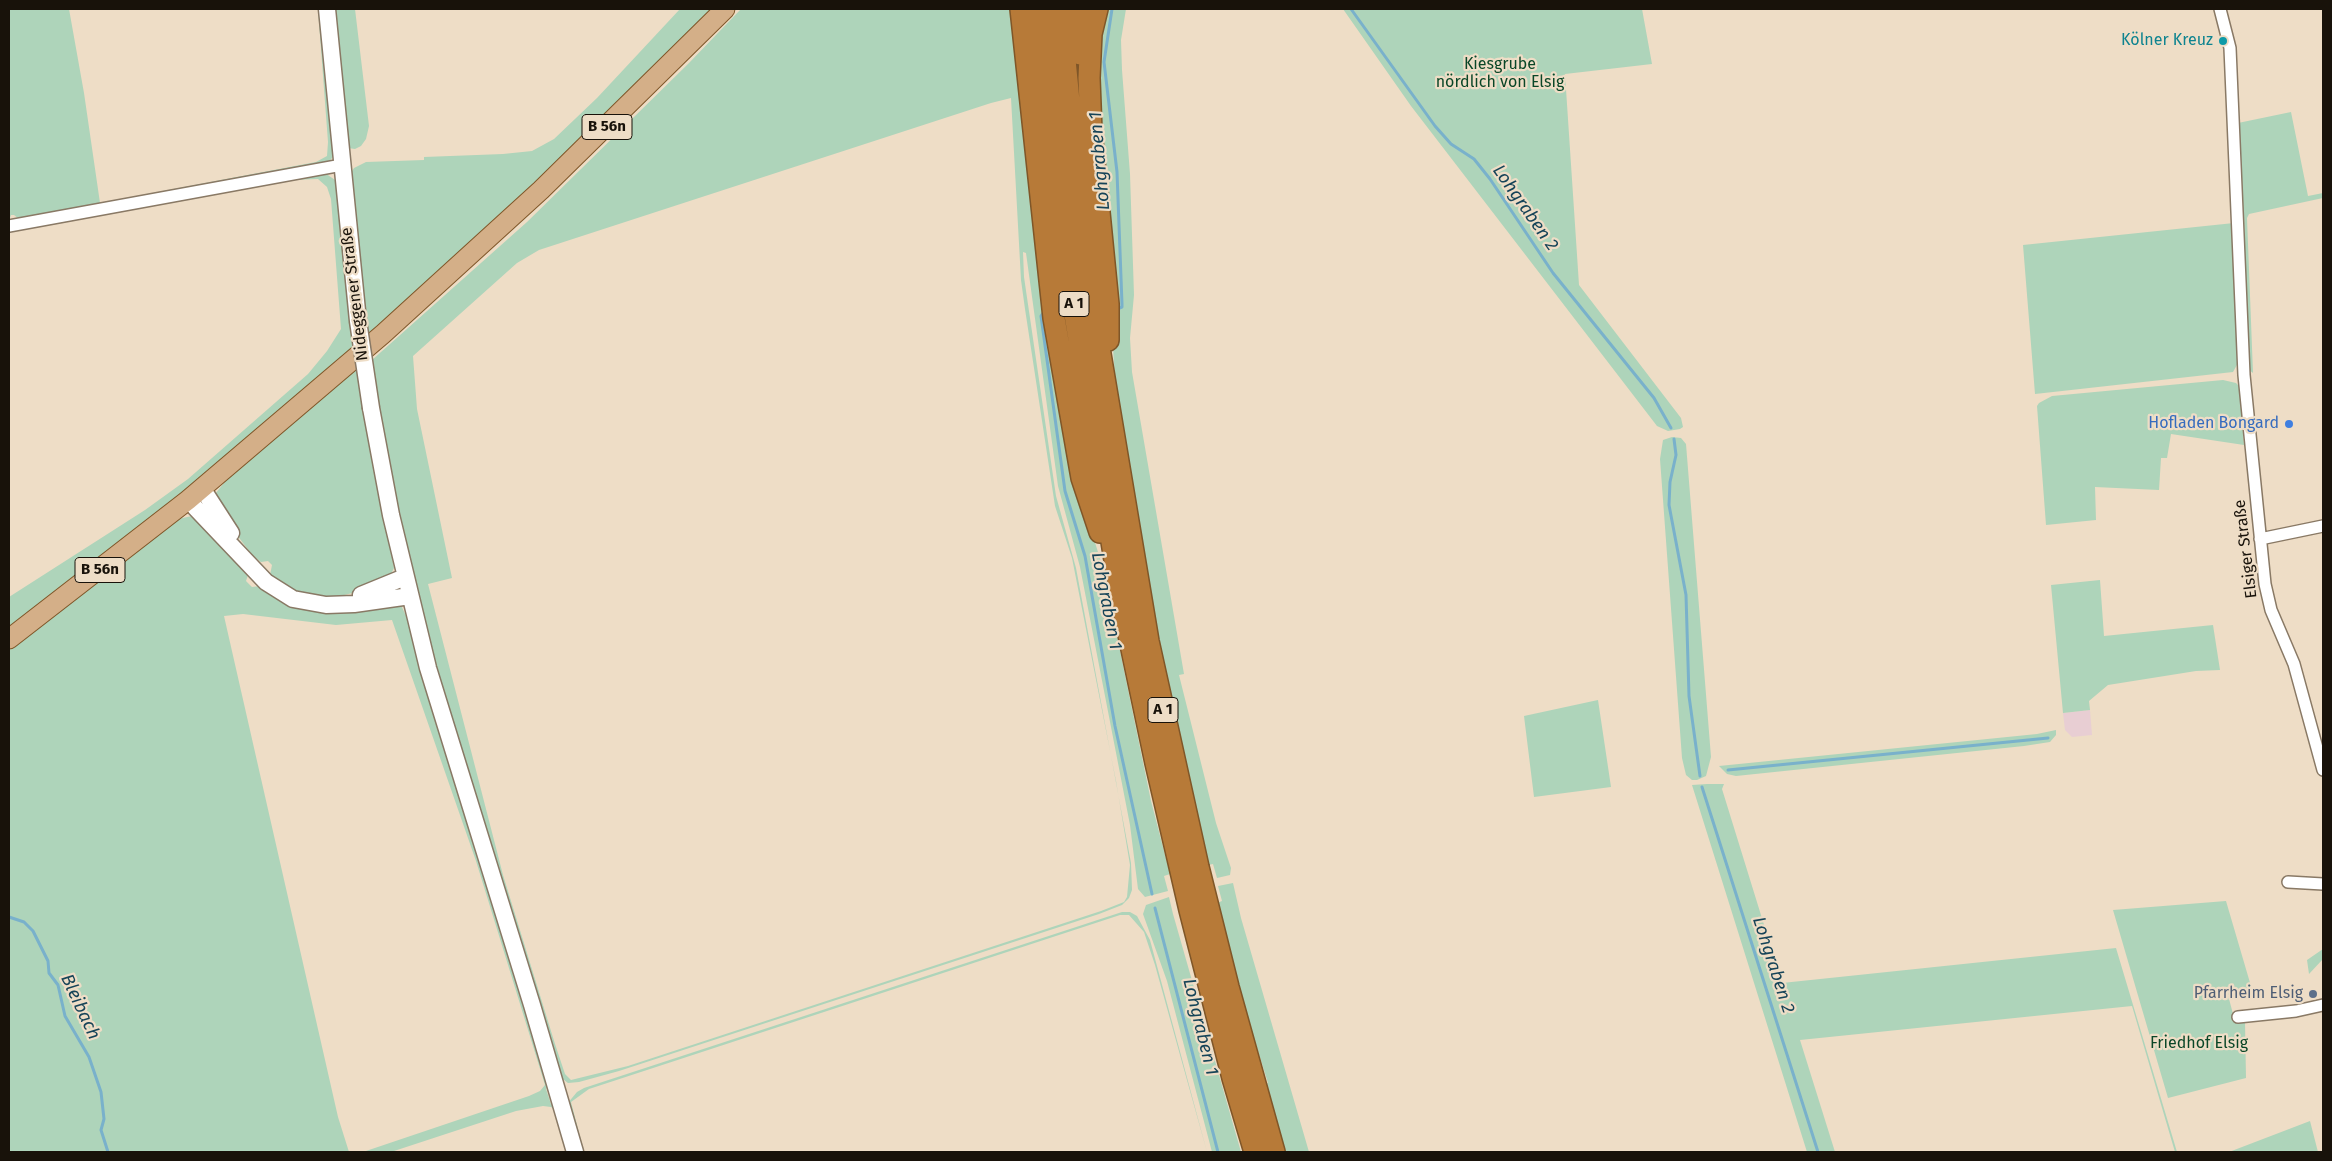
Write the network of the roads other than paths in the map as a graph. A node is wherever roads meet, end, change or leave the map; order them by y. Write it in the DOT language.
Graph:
graph roads {
  1 [pos="327,9"];
  2 [pos="724,9"];
  3 [pos="1021,9"];
  4 [pos="1041,9"];
  5 [pos="1060,9"];
  6 [pos="1076,9"];
  7 [pos="1096,9"];
  8 [pos="2220,9"];
  9 [pos="1091,131"];
  10 [pos="342,165"];
  11 [pos="9,226"];
  12 [pos="1108,400"];
  13 [pos="195,494"];
  14 [pos="2323,526"];
  15 [pos="2260,539"];
  16 [pos="405,577"];
  17 [pos="410,596"];
  18 [pos="1121,597"];
  19 [pos="341,603"];
  20 [pos="9,639"];
  21 [pos="2323,770"];
  22 [pos="1189,869"];
  23 [pos="2288,882"];
  24 [pos="2323,884"];
  25 [pos="1198,908"];
  26 [pos="2323,1005"];
  27 [pos="2238,1017"];
  28 [pos="575,1152"];
  29 [pos="1255,1152"];
  30 [pos="1274,1152"];
  1 -- 10 [label="main road, Nideggener Straße"];
  2 -- 13 [label="main road, B 56n"];
  3 -- 18 [label="highway"];
  4 -- 18 [label="highway, A 1"];
  5 -- 12 [label="highway, A 1"];
  6 -- 9 [label="highway"];
  7 -- 9 [label="highway"];
  8 -- 15 [label="street, Elsiger Straße"];
  9 -- 12 [label="highway"];
  10 -- 11 [label="street"];
  10 -- 16 [label="main road, Nideggener Straße, bridge"];
  12 -- 22 [label="highway, A 1"];
  13 -- 19 [label="main road"];
  13 -- 20 [label="main road, B 56n"];
  14 -- 15 [label="street"];
  15 -- 21 [label="street, Elsiger Straße"];
  16 -- 17 [label="main road, Nideggener Straße"];
  16 -- 19 [label="main road"];
  17 -- 19 [label="main road"];
  17 -- 28 [label="main road, Nideggener Straße"];
  18 -- 22 [label="highway, A 1"];
  22 -- 25 [label="highway, A 1"];
  23 -- 24 [label="street"];
  25 -- 29 [label="highway, A 1"];
  25 -- 30 [label="highway, A 1"];
  26 -- 27 [label="street"];
}
